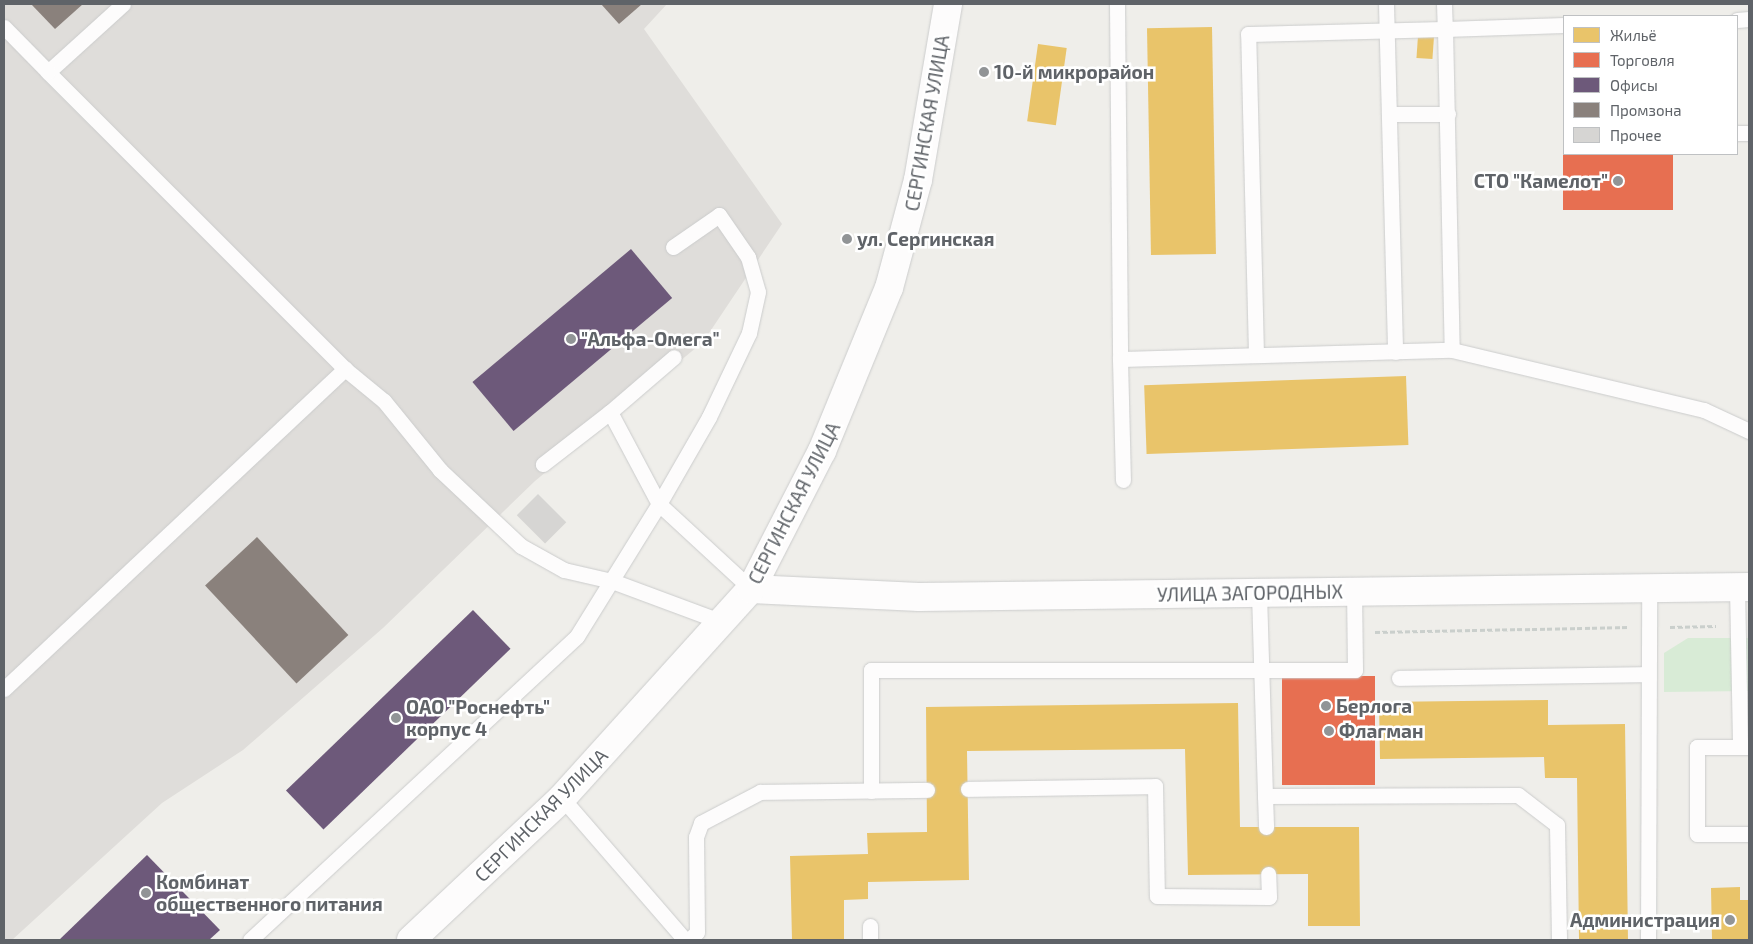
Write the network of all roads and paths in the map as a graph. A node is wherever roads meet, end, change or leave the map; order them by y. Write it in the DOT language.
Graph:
graph roads {
  1 [pos="123,4"];
  2 [pos="948,4"];
  3 [pos="1117,4"];
  4 [pos="1386,4"];
  5 [pos="1444,4"];
  6 [pos="1563,25"];
  7 [pos="4,27"];
  8 [pos="1445,29"];
  9 [pos="1387,30"];
  10 [pos="48,72"];
  11 [pos="1389,114"];
  12 [pos="1448,114"];
  13 [pos="673,247"];
  14 [pos="1452,350"];
  15 [pos="1395,352"];
  16 [pos="1256,354"];
  17 [pos="674,357"];
  18 [pos="1120,359"];
  19 [pos="345,369"];
  20 [pos="610,412"];
  21 [pos="1749,431"];
  22 [pos="543,464"];
  23 [pos="1123,480"];
  24 [pos="659,504"];
  25 [pos="612,581"];
  26 [pos="1743,587"];
  27 [pos="1649,588"];
  28 [pos="751,589"];
  29 [pos="1354,592"];
  30 [pos="1258,593"];
  31 [pos="722,622"];
  32 [pos="1738,626"];
  33 [pos="1649,627"];
  34 [pos="1354,632"];
  35 [pos="1262,672"];
  36 [pos="1648,674"];
  37 [pos="1399,678"];
  38 [pos="4,689"];
  39 [pos="1745,747"];
  40 [pos="968,789"];
  41 [pos="927,790"];
  42 [pos="871,791"];
  43 [pos="1266,796"];
  44 [pos="562,798"];
  45 [pos="1266,827"];
  46 [pos="1749,834"];
  47 [pos="1268,874"];
  48 [pos="250,940"];
  49 [pos="411,940"];
  50 [pos="685,940"];
  51 [pos="689,940"];
  52 [pos="1559,940"];
  53 [pos="1648,940"];
  1 -- 10 [label="lane"];
  2 -- 28 [label="main road, СЕРГИНСКАЯ УЛИЦА"];
  3 -- 18 [label="lane"];
  4 -- 9 [label="lane"];
  5 -- 8 [label="lane"];
  6 -- 8 [label="lane"];
  7 -- 10 [label="lane"];
  8 -- 9 [label="lane"];
  8 -- 12 [label="lane"];
  9 -- 11 [label="lane"];
  9 -- 16 [label="lane"];
  10 -- 19 [label="lane"];
  11 -- 12 [label="lane"];
  11 -- 15 [label="lane"];
  12 -- 14 [label="lane"];
  13 -- 24 [label="lane"];
  14 -- 15 [label="lane"];
  14 -- 21 [label="lane"];
  15 -- 16 [label="lane"];
  16 -- 18 [label="lane"];
  17 -- 20 [label="lane"];
  18 -- 23 [label="lane"];
  19 -- 25 [label="lane"];
  19 -- 38 [label="lane"];
  20 -- 22 [label="lane"];
  20 -- 24 [label="lane"];
  24 -- 25 [label="lane"];
  24 -- 28 [label="lane"];
  25 -- 31 [label="lane"];
  25 -- 48 [label="lane"];
  26 -- 27 [label="main road, УЛИЦА ЗАГОРОДНЫХ"];
  26 -- 32 [label="lane"];
  27 -- 29 [label="main road, УЛИЦА ЗАГОРОДНЫХ"];
  27 -- 33 [label="lane"];
  28 -- 30 [label="main road, УЛИЦА ЗАГОРОДНЫХ"];
  28 -- 31 [label="main road, СЕРГИНСКАЯ УЛИЦА"];
  29 -- 30 [label="main road, УЛИЦА ЗАГОРОДНЫХ"];
  29 -- 34 [label="lane"];
  30 -- 35 [label="lane"];
  31 -- 44 [label="main road, СЕРГИНСКАЯ УЛИЦА"];
  32 -- 33 [label="path"];
  32 -- 39 [label="lane"];
  33 -- 34 [label="path"];
  33 -- 36 [label="lane"];
  34 -- 35 [label="lane"];
  35 -- 42 [label="lane"];
  35 -- 43 [label="lane"];
  36 -- 37 [label="lane"];
  36 -- 53 [label="lane"];
  39 -- 46 [label="lane"];
  40 -- 47 [label="lane"];
  41 -- 42 [label="lane"];
  42 -- 51 [label="lane"];
  43 -- 45 [label="lane"];
  43 -- 52 [label="lane"];
  44 -- 49 [label="main road, СЕРГИНСКАЯ УЛИЦА"];
  44 -- 50 [label="lane"];
}
